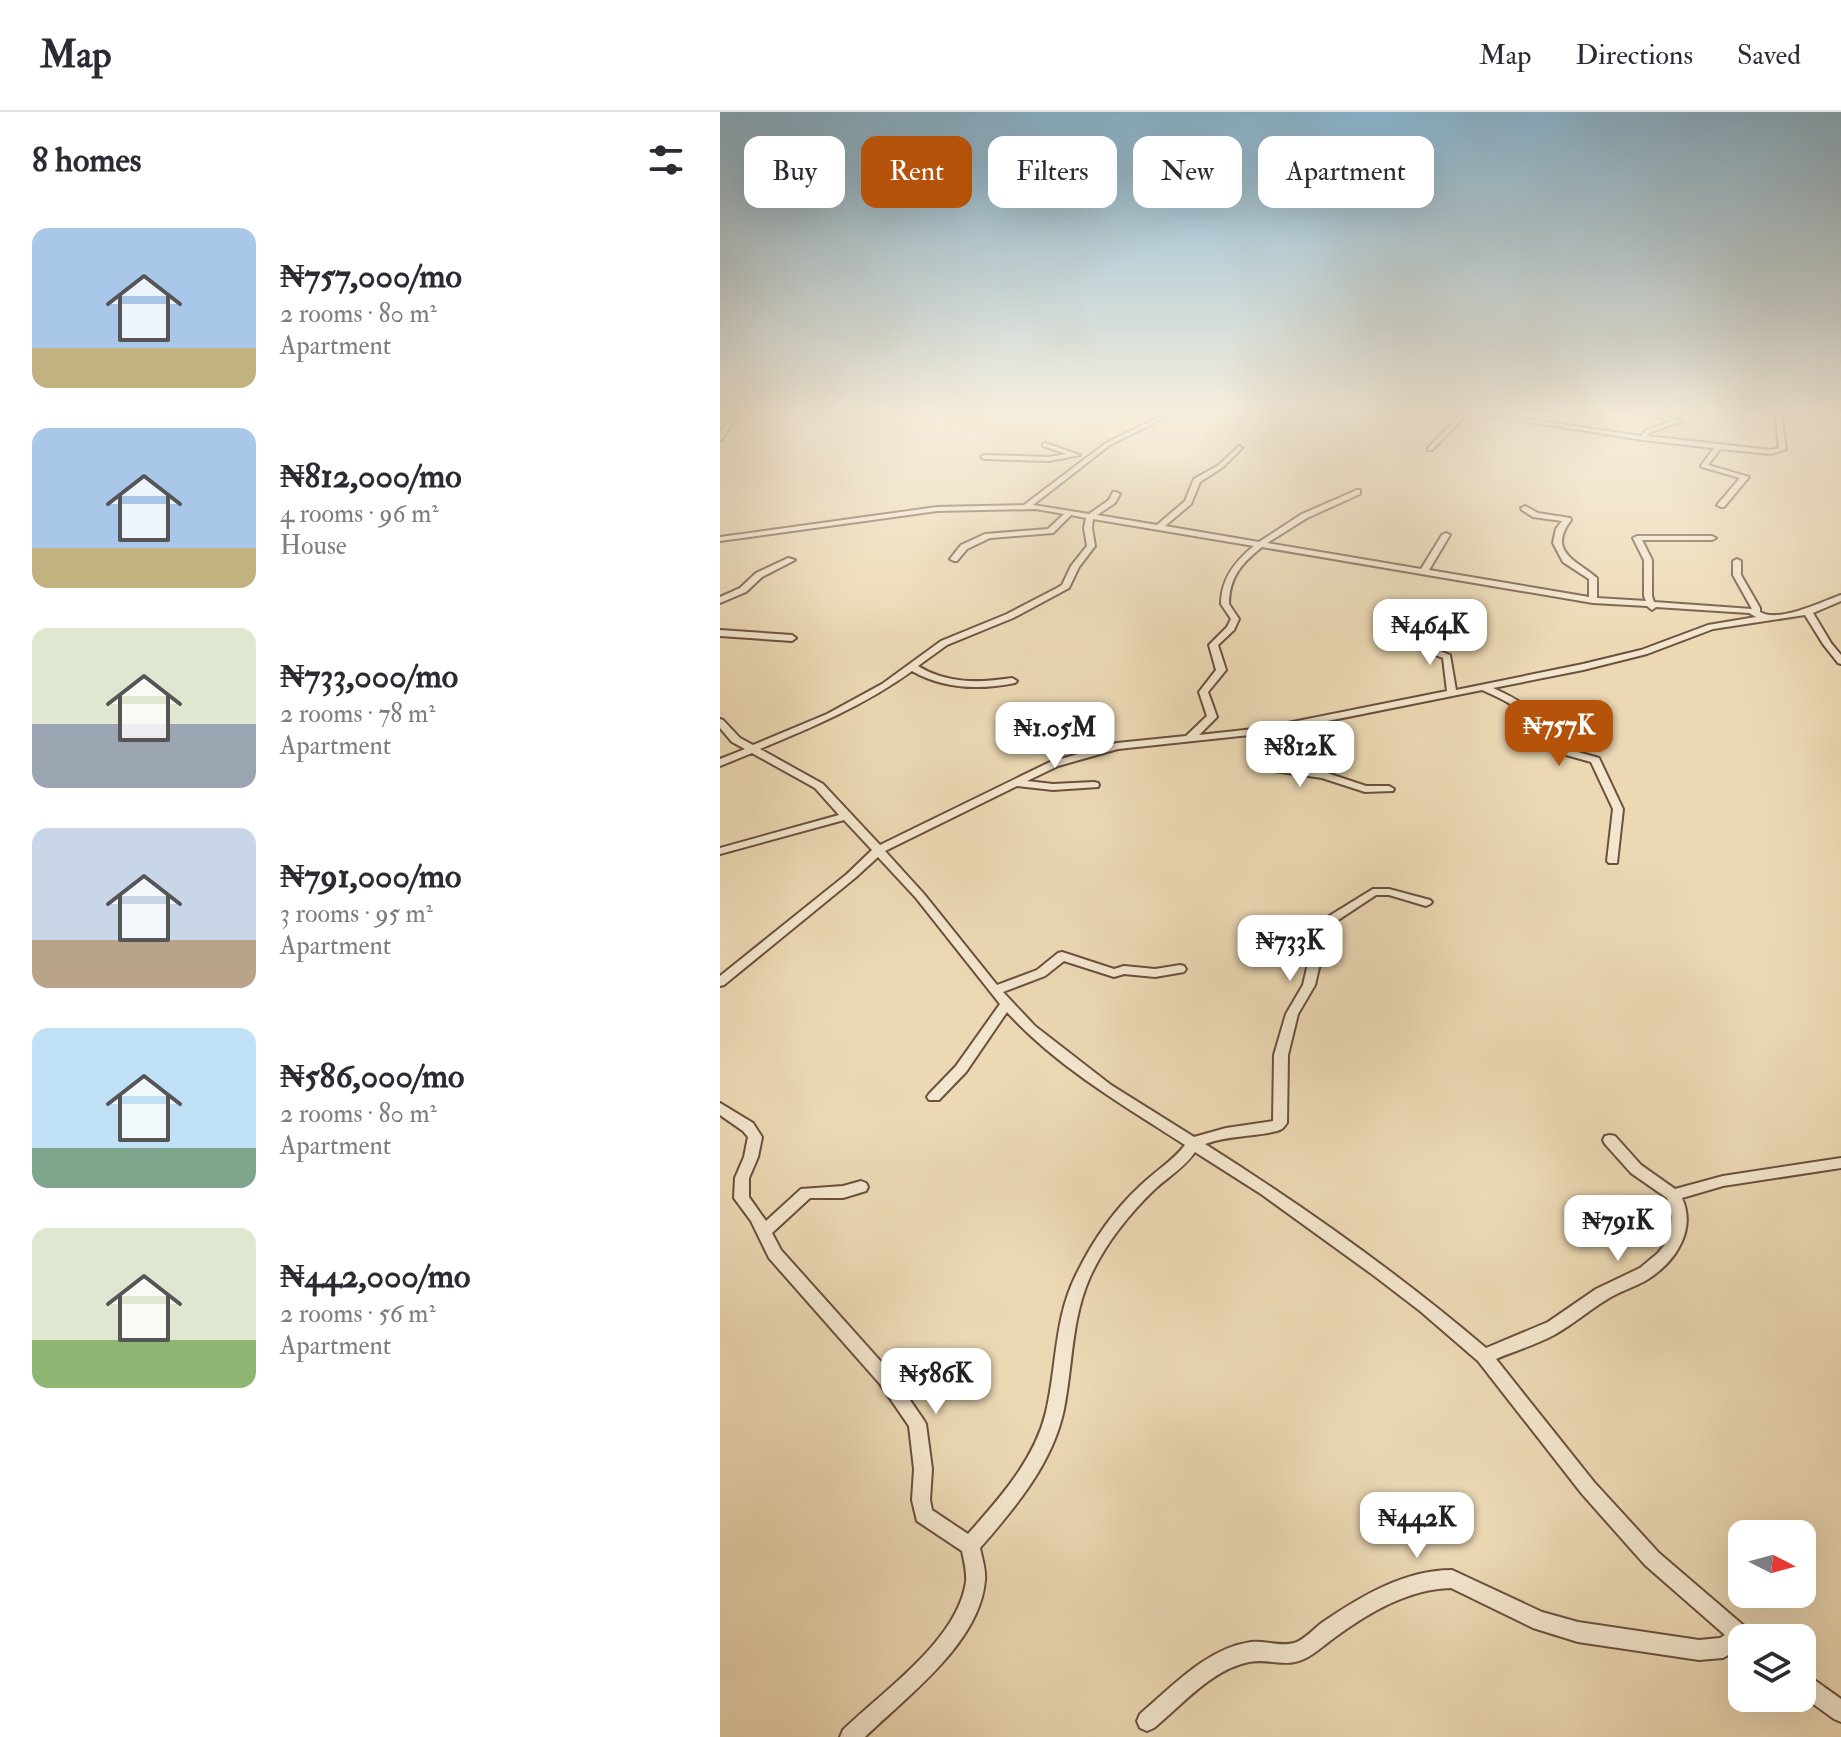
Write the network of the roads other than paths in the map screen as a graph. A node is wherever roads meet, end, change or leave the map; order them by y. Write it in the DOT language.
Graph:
graph roads {
  1 [pos="1049,489"];
  2 [pos="1194,489"];
  3 [pos="1735,489"];
  4 [pos="1357,492"];
  5 [pos="1116,494"];
  6 [pos="1721,505"];
  7 [pos="1027,506"];
  8 [pos="1525,508"];
  9 [pos="1070,512"];
  10 [pos="1090,516"];
  11 [pos="1159,527"];
  12 [pos="1446,535"];
  13 [pos="1712,538"];
  14 [pos="720,539"];
  15 [pos="1264,544"];
  16 [pos="954,559"];
  17 [pos="791,560"];
  18 [pos="1737,561"];
  19 [pos="1424,571"];
  20 [pos="1841,598"];
  21 [pos="720,600"];
  22 [pos="1593,600"];
  23 [pos="1652,607"];
  24 [pos="1808,612"];
  25 [pos="1760,615"];
  26 [pos="720,633"];
  27 [pos="792,638"];
  28 [pos="1409,642"];
  29 [pos="1841,661"];
  30 [pos="911,666"];
  31 [pos="1012,681"];
  32 [pos="1481,686"];
  33 [pos="1451,691"];
  34 [pos="720,722"];
  35 [pos="1263,731"];
  36 [pos="1186,741"];
  37 [pos="751,749"];
  38 [pos="720,763"];
  39 [pos="1015,783"];
  40 [pos="1094,785"];
  41 [pos="1389,789"];
  42 [pos="847,816"];
  43 [pos="720,851"];
  44 [pos="877,851"];
  45 [pos="1613,861"];
  46 [pos="1426,902"];
  47 [pos="1180,969"];
  48 [pos="720,982"];
  49 [pos="995,991"];
  50 [pos="1006,1004"];
  51 [pos="934,1097"];
  52 [pos="720,1108"];
  53 [pos="1610,1140"];
  54 [pos="1193,1143"];
  55 [pos="1841,1163"];
  56 [pos="861,1187"];
  57 [pos="1673,1195"];
  58 [pos="764,1232"];
  59 [pos="1484,1356"];
  60 [pos="970,1546"];
  61 [pos="1728,1626"];
  62 [pos="1728,1645"];
  63 [pos="1816,1693"];
  64 [pos="1841,1712"];
  65 [pos="1147,1721"];
  66 [pos="850,1737"];
  1 -- 7 [label="street"];
  2 -- 11 [label="street"];
  3 -- 6 [label="street"];
  4 -- 15 [label="street"];
  5 -- 10 [label="street"];
  7 -- 9 [label="street"];
  7 -- 14 [label="street"];
  8 -- 22 [label="street"];
  9 -- 10 [label="street"];
  9 -- 16 [label="street"];
  10 -- 11 [label="street"];
  10 -- 30 [label="street"];
  11 -- 15 [label="street"];
  12 -- 19 [label="street"];
  13 -- 23 [label="street"];
  15 -- 19 [label="street"];
  15 -- 36 [label="street"];
  17 -- 21 [label="street"];
  18 -- 25 [label="street"];
  19 -- 22 [label="street"];
  20 -- 24 [label="street"];
  22 -- 23 [label="street"];
  23 -- 25 [label="street"];
  24 -- 25 [label="street"];
  24 -- 29 [label="street"];
  25 -- 32 [label="street"];
  26 -- 27 [label="street"];
  28 -- 33 [label="street"];
  30 -- 31 [label="street"];
  30 -- 37 [label="street"];
  32 -- 33 [label="street"];
  32 -- 45 [label="street"];
  33 -- 35 [label="street"];
  34 -- 37 [label="street"];
  35 -- 36 [label="street"];
  35 -- 41 [label="street"];
  36 -- 39 [label="street"];
  37 -- 38 [label="street"];
  37 -- 42 [label="street"];
  39 -- 40 [label="street"];
  39 -- 44 [label="street"];
  42 -- 43 [label="street"];
  42 -- 44 [label="street"];
  44 -- 48 [label="street"];
  44 -- 49 [label="street"];
  46 -- 54 [label="street"];
  47 -- 49 [label="street"];
  49 -- 50 [label="street"];
  50 -- 51 [label="street"];
  50 -- 54 [label="street"];
  52 -- 58 [label="street"];
  53 -- 57 [label="street"];
  54 -- 59 [label="street"];
  54 -- 60 [label="street"];
  55 -- 57 [label="street"];
  56 -- 58 [label="street"];
  57 -- 59 [label="street"];
  58 -- 60 [label="street"];
  59 -- 61 [label="street"];
  60 -- 66 [label="street"];
  62 -- 65 [label="street"];
  63 -- 64 [label="street"];
}
